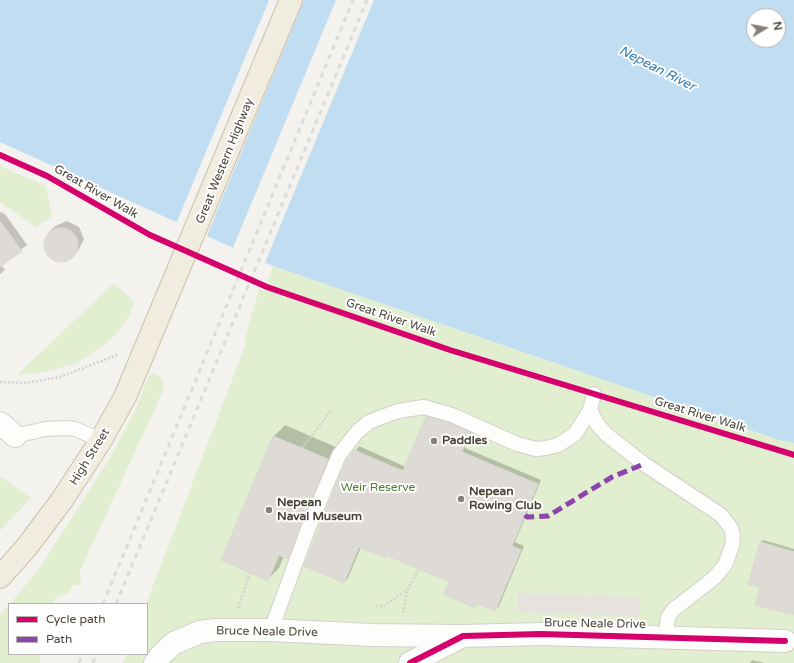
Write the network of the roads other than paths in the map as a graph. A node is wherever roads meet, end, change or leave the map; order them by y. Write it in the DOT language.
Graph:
graph roads {
  1 [pos="291,0"];
  2 [pos="158,323"];
  3 [pos="594,394"];
  4 [pos="590,410"];
  5 [pos="7,429"];
  6 [pos="101,440"];
  7 [pos="0,578"];
  8 [pos="271,630"];
  9 [pos="463,636"];
  10 [pos="666,637"];
  11 [pos="790,641"];
  12 [pos="155,663"];
  13 [pos="410,663"];
  1 -- 2 [label="highway, Great Western Highway"];
  2 -- 6 [label="highway, High Street"];
  3 -- 4 [label="lane"];
  4 -- 8 [label="lane"];
  4 -- 10 [label="lane"];
  5 -- 6 [label="lane"];
  6 -- 7 [label="highway, High Street"];
  8 -- 9 [label="street, Bruce Neale Drive"];
  8 -- 12 [label="street, Bruce Neale Drive"];
  9 -- 10 [label="street, Bruce Neale Drive"];
  9 -- 13 [label="street, Bruce Neale Drive"];
  10 -- 11 [label="street, Bruce Neale Drive"];
}
